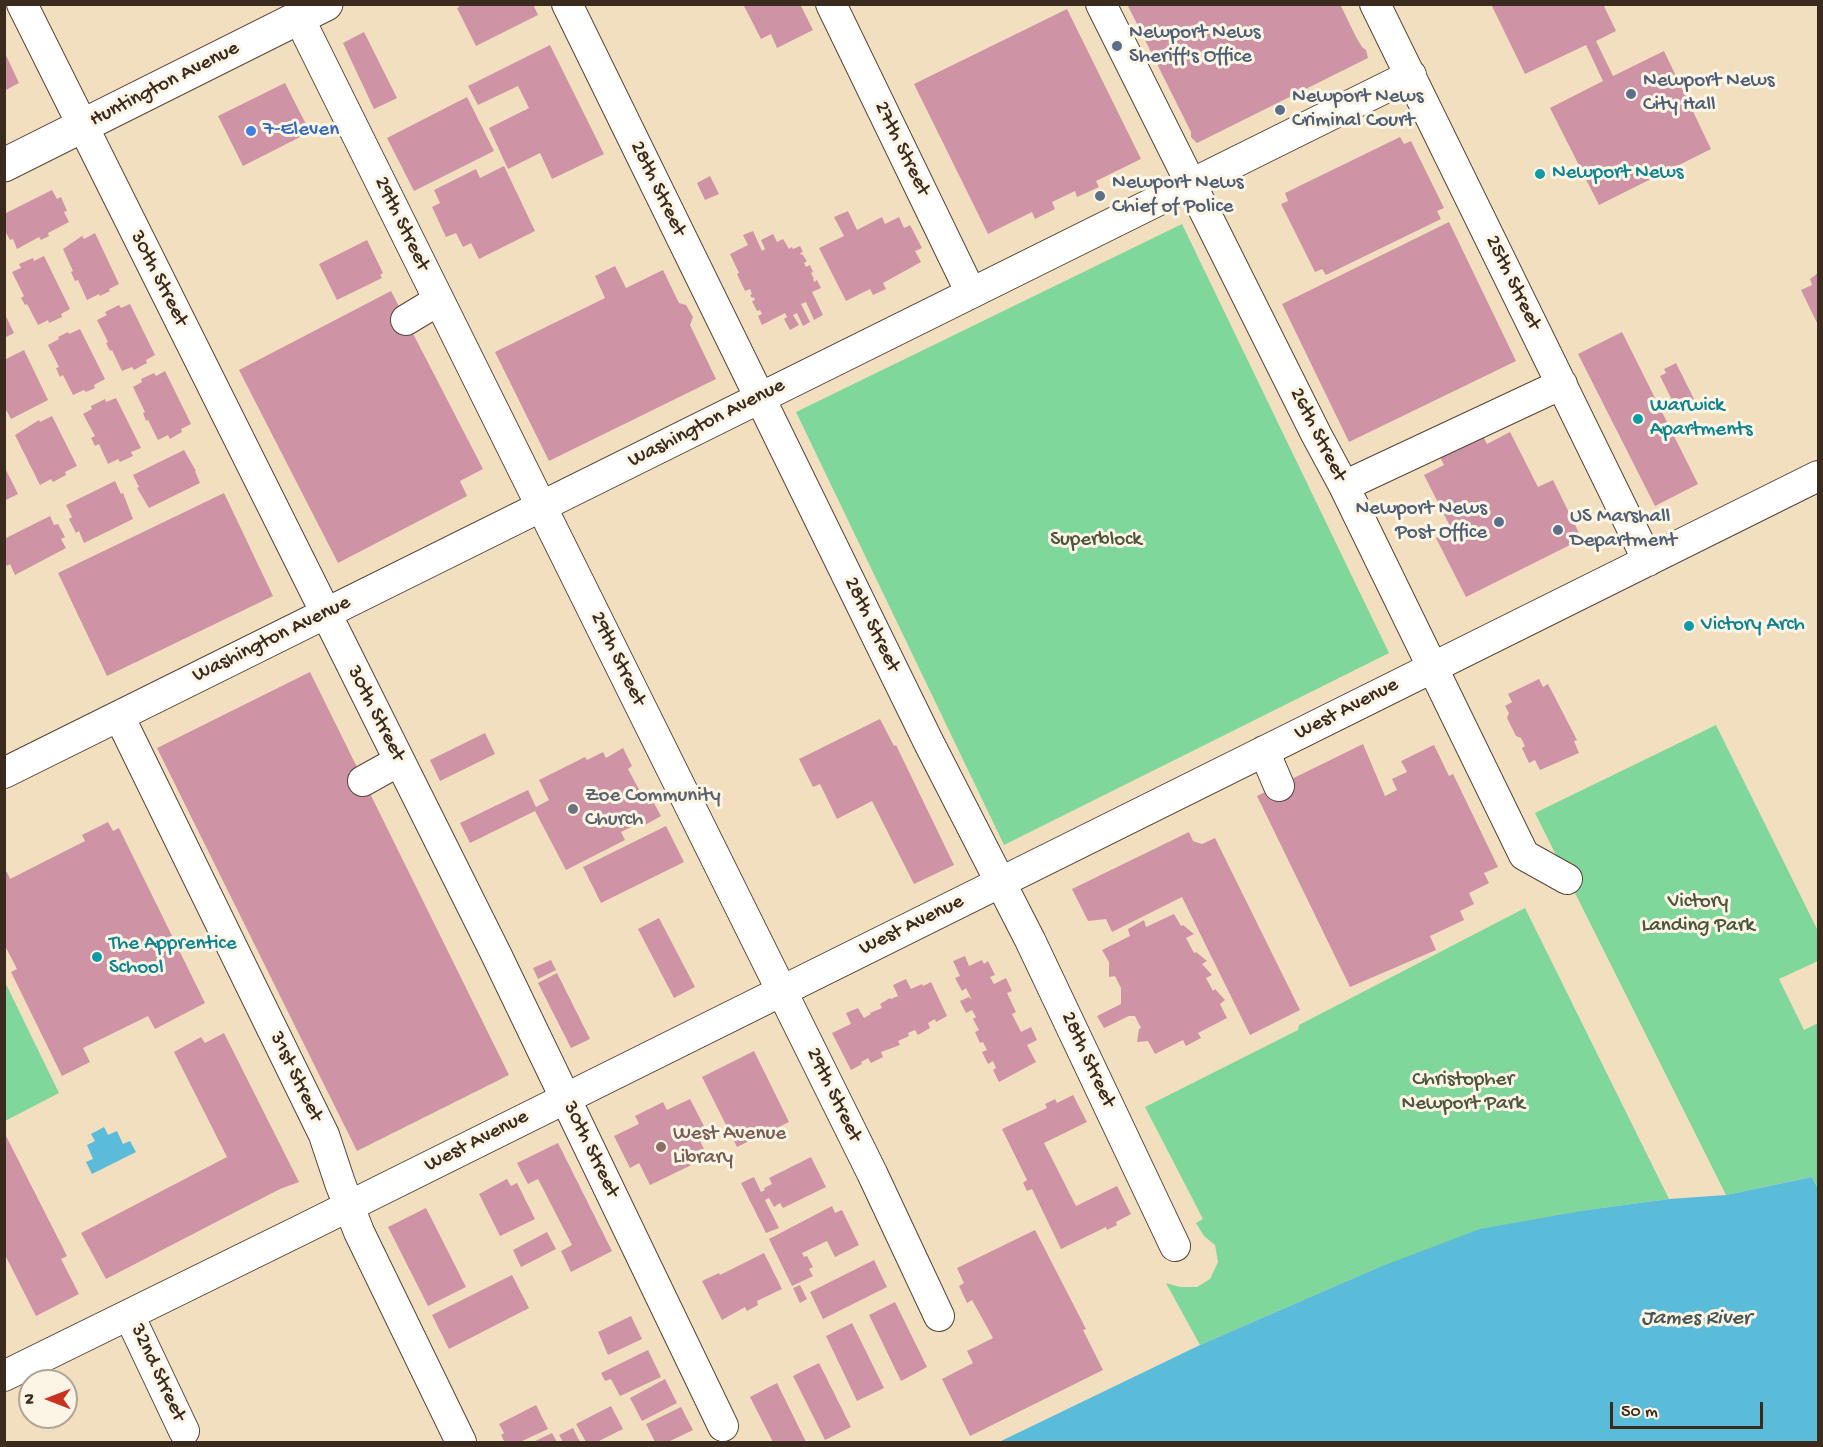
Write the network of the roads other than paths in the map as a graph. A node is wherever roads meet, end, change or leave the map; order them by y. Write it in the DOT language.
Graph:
graph roads {
  1 [pos="22,4"];
  2 [pos="567,4"];
  3 [pos="831,4"];
  4 [pos="1101,4"];
  5 [pos="1375,4"];
  6 [pos="306,9"];
  7 [pos="1411,75"];
  8 [pos="82,127"];
  9 [pos="4,165"];
  10 [pos="1191,183"];
  11 [pos="972,293"];
  12 [pos="439,300"];
  13 [pos="406,320"];
  14 [pos="1562,384"];
  15 [pos="760,398"];
  16 [pos="1818,476"];
  17 [pos="1344,486"];
  18 [pos="541,507"];
  19 [pos="1648,561"];
  20 [pos="325,614"];
  21 [pos="1433,667"];
  22 [pos="119,716"];
  23 [pos="1264,751"];
  24 [pos="399,761"];
  25 [pos="4,773"];
  26 [pos="363,781"];
  27 [pos="1279,786"];
  28 [pos="1567,879"];
  29 [pos="1000,882"];
  30 [pos="782,991"];
  31 [pos="565,1098"];
  32 [pos="349,1207"];
  33 [pos="1175,1246"];
  34 [pos="129,1315"];
  35 [pos="939,1316"];
  36 [pos="4,1376"];
  37 [pos="723,1426"];
  38 [pos="184,1431"];
  39 [pos="461,1443"];
  1 -- 8 [label="street, 30th Street"];
  2 -- 15 [label="street, 28th Street"];
  3 -- 11 [label="street, 27th Street"];
  4 -- 10 [label="street, 26th Street"];
  5 -- 7 [label="street, 25th Street"];
  6 -- 8 [label="main road, Huntington Avenue"];
  6 -- 12 [label="street, 29th Street"];
  7 -- 10 [label="street, Washington Avenue"];
  7 -- 14 [label="street, 25th Street"];
  8 -- 9 [label="main road, Huntington Avenue"];
  8 -- 20 [label="street, 30th Street"];
  10 -- 11 [label="street, Washington Avenue"];
  10 -- 17 [label="street, 26th Street"];
  11 -- 15 [label="street, Washington Avenue"];
  12 -- 13 [label="street"];
  12 -- 18 [label="street, 29th Street"];
  14 -- 17 [label="street"];
  14 -- 19 [label="street, 25th Street"];
  15 -- 18 [label="street, Washington Avenue"];
  15 -- 29 [label="street, 28th Street"];
  16 -- 19 [label="street, West Avenue"];
  17 -- 21 [label="street, 26th Street"];
  18 -- 20 [label="street, Washington Avenue"];
  18 -- 30 [label="street, 29th Street"];
  19 -- 21 [label="street, West Avenue"];
  20 -- 22 [label="street, Washington Avenue"];
  20 -- 24 [label="street, 30th Street"];
  21 -- 23 [label="street, West Avenue"];
  21 -- 28 [label="street, 26th Street"];
  22 -- 25 [label="street, Washington Avenue"];
  22 -- 32 [label="street, 31st Street"];
  23 -- 27 [label="street"];
  23 -- 29 [label="street, West Avenue"];
  24 -- 26 [label="street"];
  24 -- 31 [label="street, 30th Street"];
  29 -- 30 [label="street, West Avenue"];
  29 -- 33 [label="street, 28th Street"];
  30 -- 31 [label="street, West Avenue"];
  30 -- 35 [label="street, 29th Street"];
  31 -- 32 [label="street, West Avenue"];
  31 -- 37 [label="street, 30th Street"];
  32 -- 34 [label="street, West Avenue"];
  32 -- 39 [label="street, 31st Street"];
  34 -- 36 [label="street, West Avenue"];
  34 -- 38 [label="street, 32nd Street"];
}
